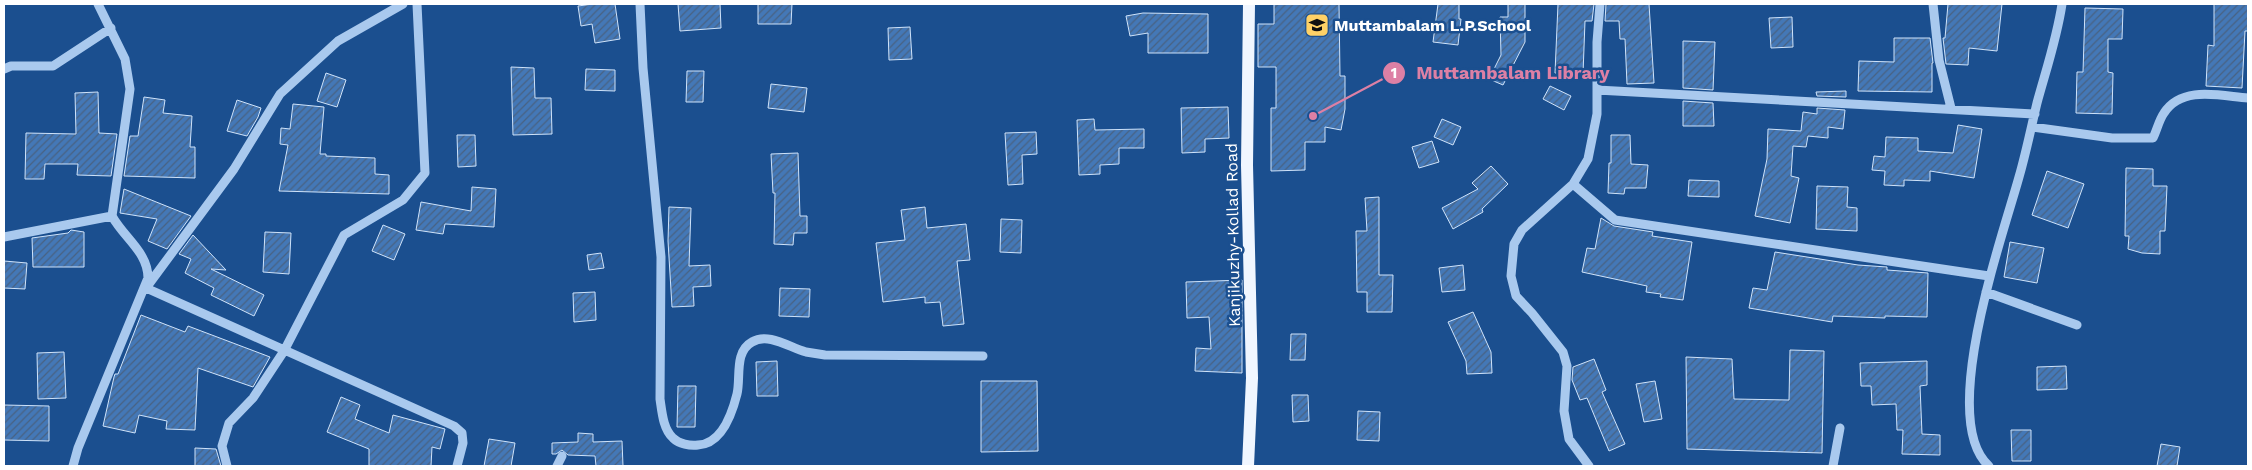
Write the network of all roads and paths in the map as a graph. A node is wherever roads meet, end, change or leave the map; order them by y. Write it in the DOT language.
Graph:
graph roads {
  1 [pos="98,4"];
  2 [pos="403,4"];
  3 [pos="416,4"];
  4 [pos="640,4"];
  5 [pos="1249,4"];
  6 [pos="1600,4"];
  7 [pos="1934,4"];
  8 [pos="2062,4"];
  9 [pos="111,28"];
  10 [pos="4,69"];
  11 [pos="1597,90"];
  12 [pos="2248,98"];
  13 [pos="1951,108"];
  14 [pos="2035,114"];
  15 [pos="2032,127"];
  16 [pos="1573,184"];
  17 [pos="112,216"];
  18 [pos="4,237"];
  19 [pos="1989,276"];
  20 [pos="146,288"];
  21 [pos="1986,292"];
  22 [pos="2077,325"];
  23 [pos="284,351"];
  24 [pos="983,356"];
  25 [pos="1840,428"];
  26 [pos="562,456"];
  27 [pos="1588,465"];
  28 [pos="73,466"];
  29 [pos="227,466"];
  30 [pos="457,466"];
  31 [pos="558,466"];
  32 [pos="1248,466"];
  33 [pos="1833,466"];
  34 [pos="1989,466"];
  1 -- 9 [label="street"];
  2 -- 20 [label="street"];
  3 -- 23 [label="street"];
  4 -- 24 [label="street"];
  5 -- 32 [label="main road, Kanjikuzhy-Kollad Road"];
  6 -- 11 [label="street"];
  7 -- 13 [label="street"];
  8 -- 14 [label="street"];
  9 -- 10 [label="street"];
  9 -- 17 [label="street"];
  11 -- 13 [label="street"];
  11 -- 16 [label="street"];
  12 -- 15 [label="street"];
  13 -- 14 [label="street"];
  14 -- 15 [label="street"];
  15 -- 19 [label="street"];
  16 -- 19 [label="street"];
  16 -- 27 [label="street"];
  17 -- 18 [label="street"];
  17 -- 20 [label="street"];
  19 -- 21 [label="street"];
  20 -- 23 [label="street"];
  20 -- 28 [label="street"];
  21 -- 22 [label="street"];
  21 -- 34 [label="street"];
  23 -- 29 [label="street"];
  23 -- 30 [label="street"];
  25 -- 33 [label="street"];
  26 -- 31 [label="street"];
}
